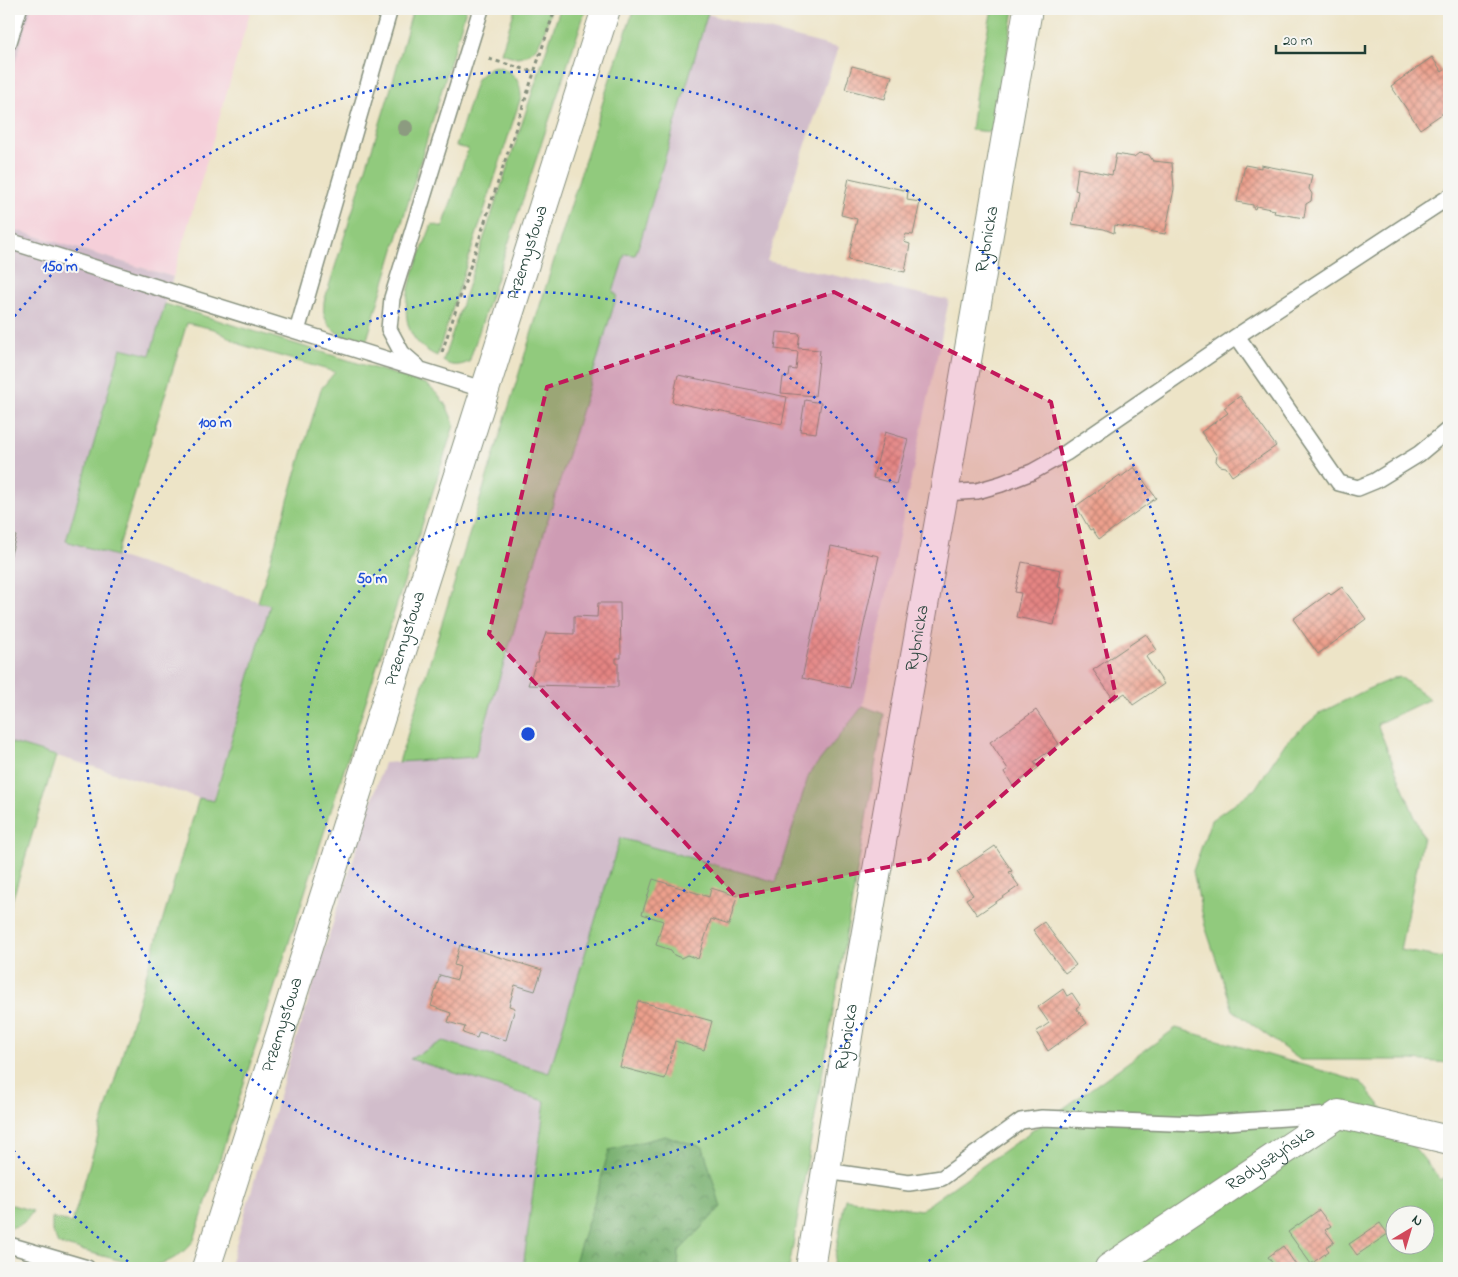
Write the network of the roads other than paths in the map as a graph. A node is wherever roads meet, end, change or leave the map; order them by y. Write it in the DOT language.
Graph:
graph roads {
  1 [pos="19,9"];
  2 [pos="390,9"];
  3 [pos="481,9"];
  4 [pos="606,9"];
  5 [pos="1028,9"];
  6 [pos="9,42"];
  7 [pos="1449,196"];
  8 [pos="9,241"];
  9 [pos="297,331"];
  10 [pos="1237,336"];
  11 [pos="428,373"];
  12 [pos="485,390"];
  13 [pos="1449,429"];
  14 [pos="944,493"];
  15 [pos="1340,1114"];
  16 [pos="1449,1140"];
  17 [pos="826,1171"];
  18 [pos="9,1245"];
  19 [pos="87,1268"];
  20 [pos="206,1268"];
  21 [pos="810,1268"];
  22 [pos="1109,1268"];
  1 -- 6 [label="lane"];
  2 -- 9 [label="lane"];
  3 -- 11 [label="lane"];
  4 -- 12 [label="street, Przemysłowa"];
  5 -- 14 [label="street, Rybnicka"];
  7 -- 10 [label="lane"];
  8 -- 9 [label="lane"];
  9 -- 11 [label="lane"];
  10 -- 13 [label="lane"];
  10 -- 14 [label="lane"];
  11 -- 12 [label="lane"];
  12 -- 20 [label="street, Przemysłowa"];
  14 -- 17 [label="street, Rybnicka"];
  15 -- 16 [label="street"];
  15 -- 17 [label="lane"];
  15 -- 22 [label="street, Radyszyńska"];
  17 -- 21 [label="street, Rybnicka"];
  18 -- 19 [label="lane"];
}
